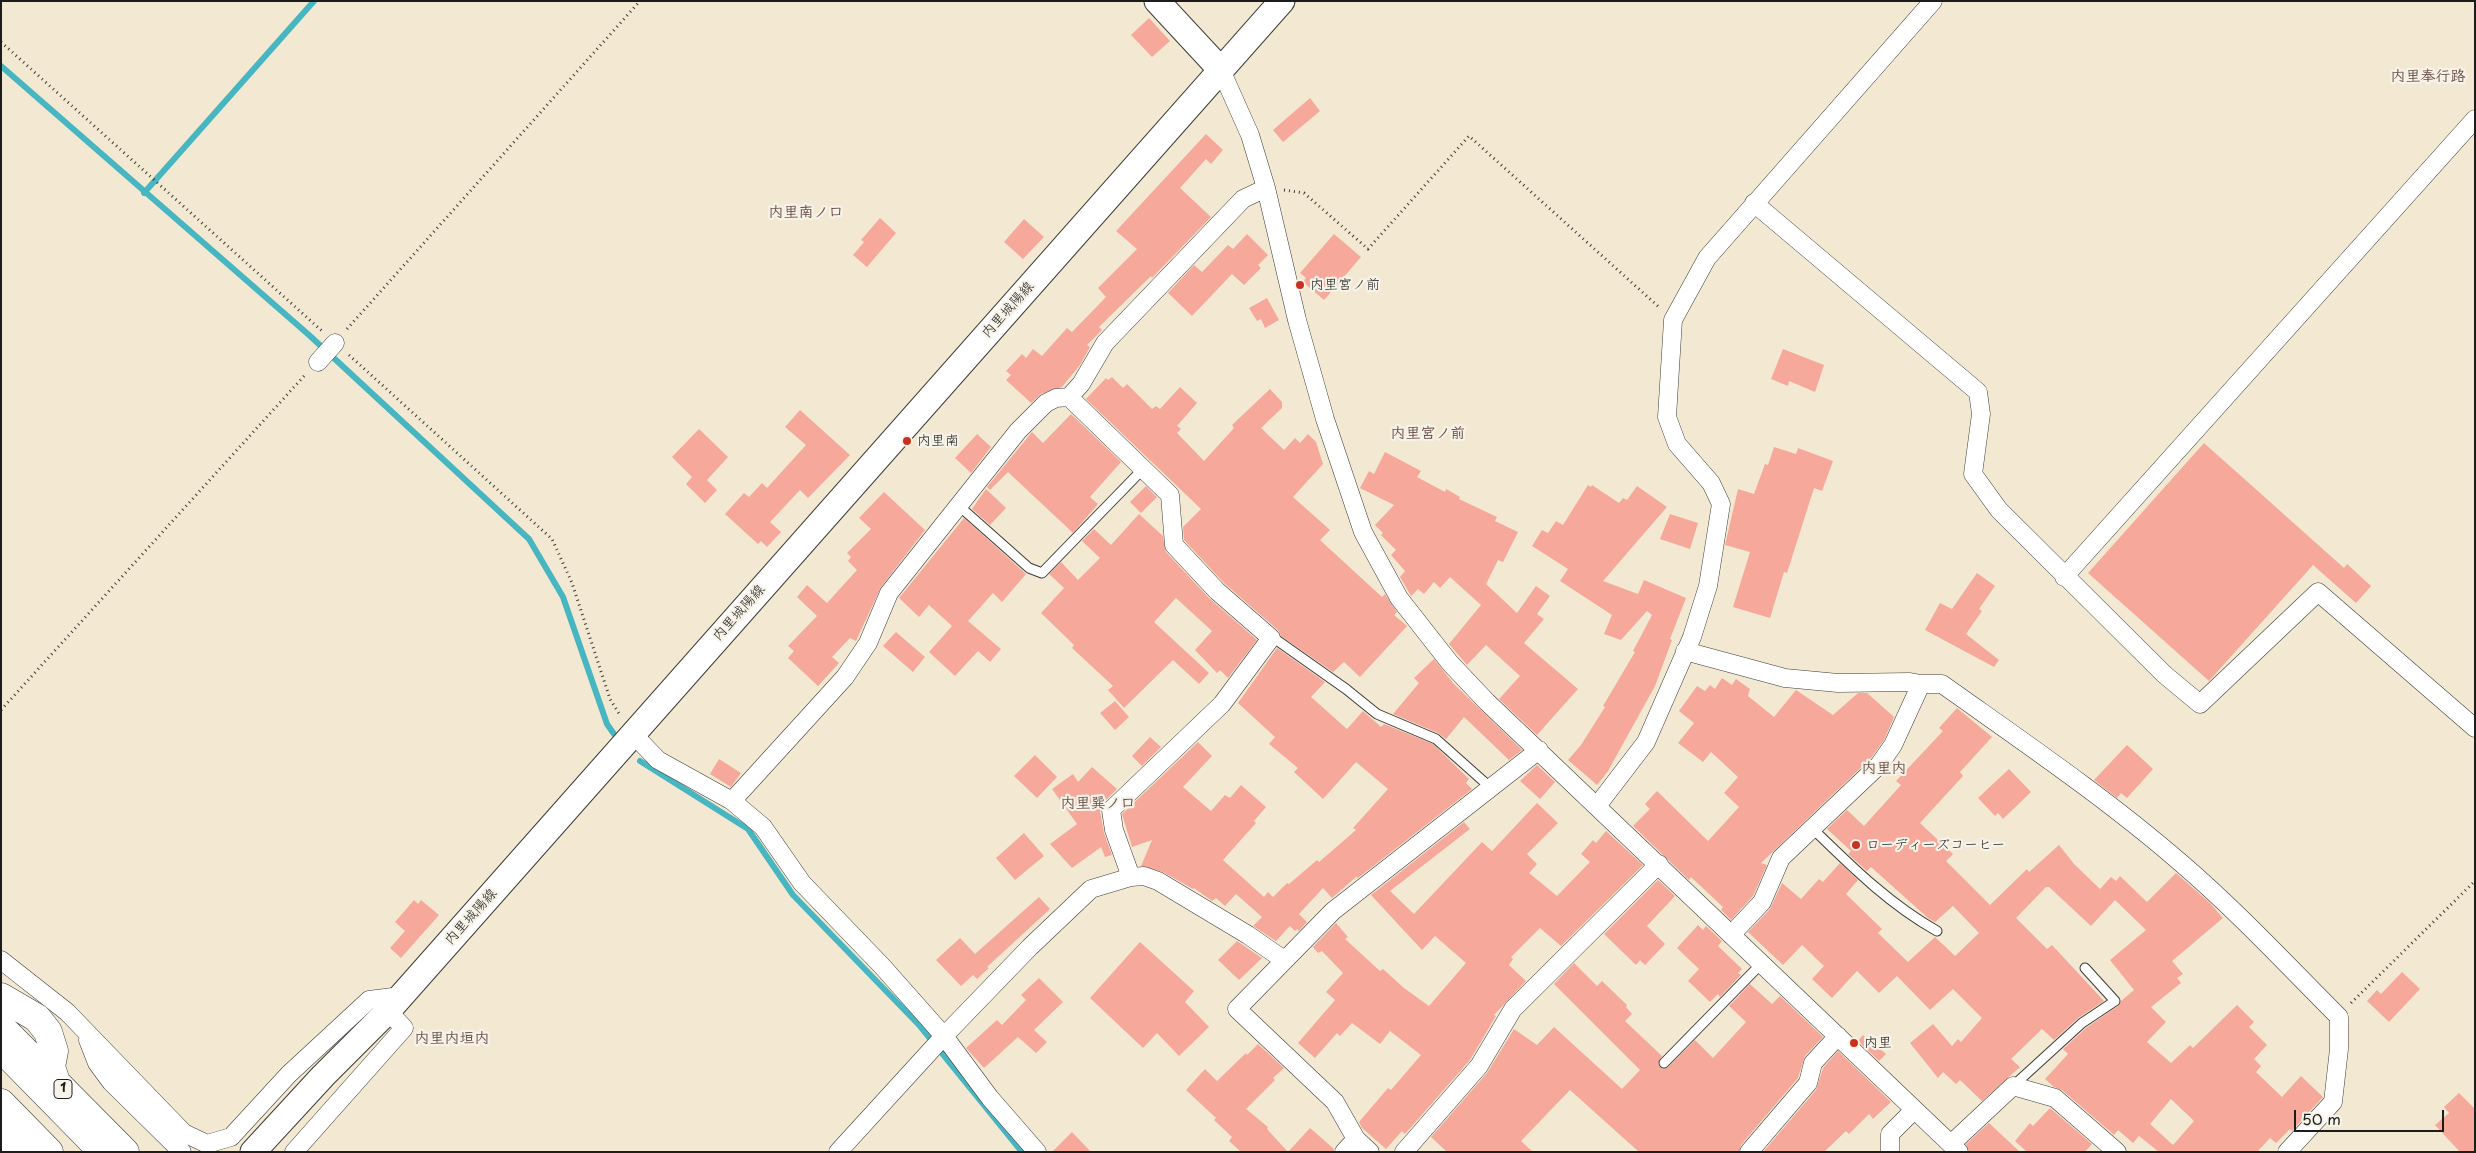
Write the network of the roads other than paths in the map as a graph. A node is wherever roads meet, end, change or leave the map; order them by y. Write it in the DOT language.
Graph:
graph roads {
  1 [pos="1157,1"];
  2 [pos="1282,1"];
  3 [pos="1933,1"];
  4 [pos="1220,70"];
  5 [pos="2475,119"];
  6 [pos="1266,188"];
  7 [pos="1754,203"];
  8 [pos="334,343"];
  9 [pos="318,362"];
  10 [pos="1069,397"];
  11 [pos="1143,469"];
  12 [pos="958,505"];
  13 [pos="2064,576"];
  14 [pos="1271,638"];
  15 [pos="1685,651"];
  16 [pos="1920,684"];
  17 [pos="2475,728"];
  18 [pos="633,734"];
  19 [pos="1539,750"];
  20 [pos="1491,788"];
  21 [pos="732,801"];
  22 [pos="1597,806"];
  23 [pos="1812,828"];
  24 [pos="1660,864"];
  25 [pos="1131,877"];
  26 [pos="1937,931"];
  27 [pos="1731,935"];
  28 [pos="1,960"];
  29 [pos="1284,960"];
  30 [pos="1762,964"];
  31 [pos="2085,968"];
  32 [pos="1,997"];
  33 [pos="394,1003"];
  34 [pos="1,1027"];
  35 [pos="84,1031"];
  36 [pos="944,1036"];
  37 [pos="1838,1036"];
  38 [pos="1,1048"];
  39 [pos="1664,1062"];
  40 [pos="56,1082"];
  41 [pos="2013,1086"];
  42 [pos="1,1103"];
  43 [pos="1914,1110"];
  44 [pos="1,1118"];
  45 [pos="1,1134"];
  46 [pos="1356,1139"];
  47 [pos="1955,1148"];
  48 [pos="30,1152"];
  49 [pos="34,1152"];
  50 [pos="49,1152"];
  51 [pos="103,1152"];
  52 [pos="125,1152"];
  53 [pos="182,1152"];
  54 [pos="253,1152"];
  55 [pos="294,1152"];
  56 [pos="838,1152"];
  57 [pos="1037,1152"];
  58 [pos="1344,1152"];
  59 [pos="1370,1152"];
  60 [pos="1404,1152"];
  61 [pos="1749,1152"];
  62 [pos="1890,1152"];
  63 [pos="2117,1152"];
  64 [pos="2287,1152"];
  1 -- 4 [label="main road"];
  2 -- 4 [label="main road, 内里城陽線"];
  3 -- 7 [label="street"];
  4 -- 6 [label="street"];
  4 -- 18 [label="main road, 内里城陽線"];
  5 -- 13 [label="street"];
  6 -- 10 [label="street"];
  6 -- 19 [label="street"];
  7 -- 13 [label="street"];
  7 -- 15 [label="street"];
  8 -- 9 [label="street"];
  10 -- 11 [label="street"];
  10 -- 12 [label="street"];
  11 -- 12 [label="lane"];
  11 -- 14 [label="street"];
  12 -- 21 [label="street"];
  13 -- 17 [label="street"];
  14 -- 20 [label="lane"];
  14 -- 25 [label="street"];
  15 -- 16 [label="street"];
  15 -- 22 [label="street"];
  16 -- 23 [label="street"];
  16 -- 64 [label="street"];
  18 -- 21 [label="street"];
  18 -- 33 [label="main road, 内里城陽線"];
  19 -- 20 [label="street"];
  19 -- 22 [label="street"];
  20 -- 29 [label="street"];
  21 -- 36 [label="street"];
  22 -- 24 [label="street"];
  23 -- 26 [label="lane"];
  23 -- 27 [label="street"];
  24 -- 27 [label="street"];
  24 -- 60 [label="street"];
  25 -- 29 [label="street"];
  25 -- 36 [label="street"];
  27 -- 30 [label="street"];
  28 -- 35 [label="street"];
  29 -- 46 [label="street"];
  30 -- 37 [label="street"];
  30 -- 39 [label="lane"];
  31 -- 41 [label="lane"];
  32 -- 40 [label="highway"];
  33 -- 35 [label="street"];
  33 -- 54 [label="main road, 内里城陽線"];
  33 -- 55 [label="street"];
  34 -- 40 [label="highway, 1"];
  35 -- 53 [label="street"];
  36 -- 56 [label="street"];
  36 -- 57 [label="street"];
  37 -- 43 [label="street"];
  37 -- 61 [label="street"];
  38 -- 51 [label="highway"];
  40 -- 52 [label="highway, 1"];
  41 -- 47 [label="street"];
  41 -- 63 [label="street"];
  42 -- 50 [label="highway"];
  43 -- 47 [label="street"];
  43 -- 62 [label="street"];
  44 -- 49 [label="highway"];
  45 -- 48 [label="highway"];
  46 -- 58 [label="street"];
  46 -- 59 [label="street"];
}
